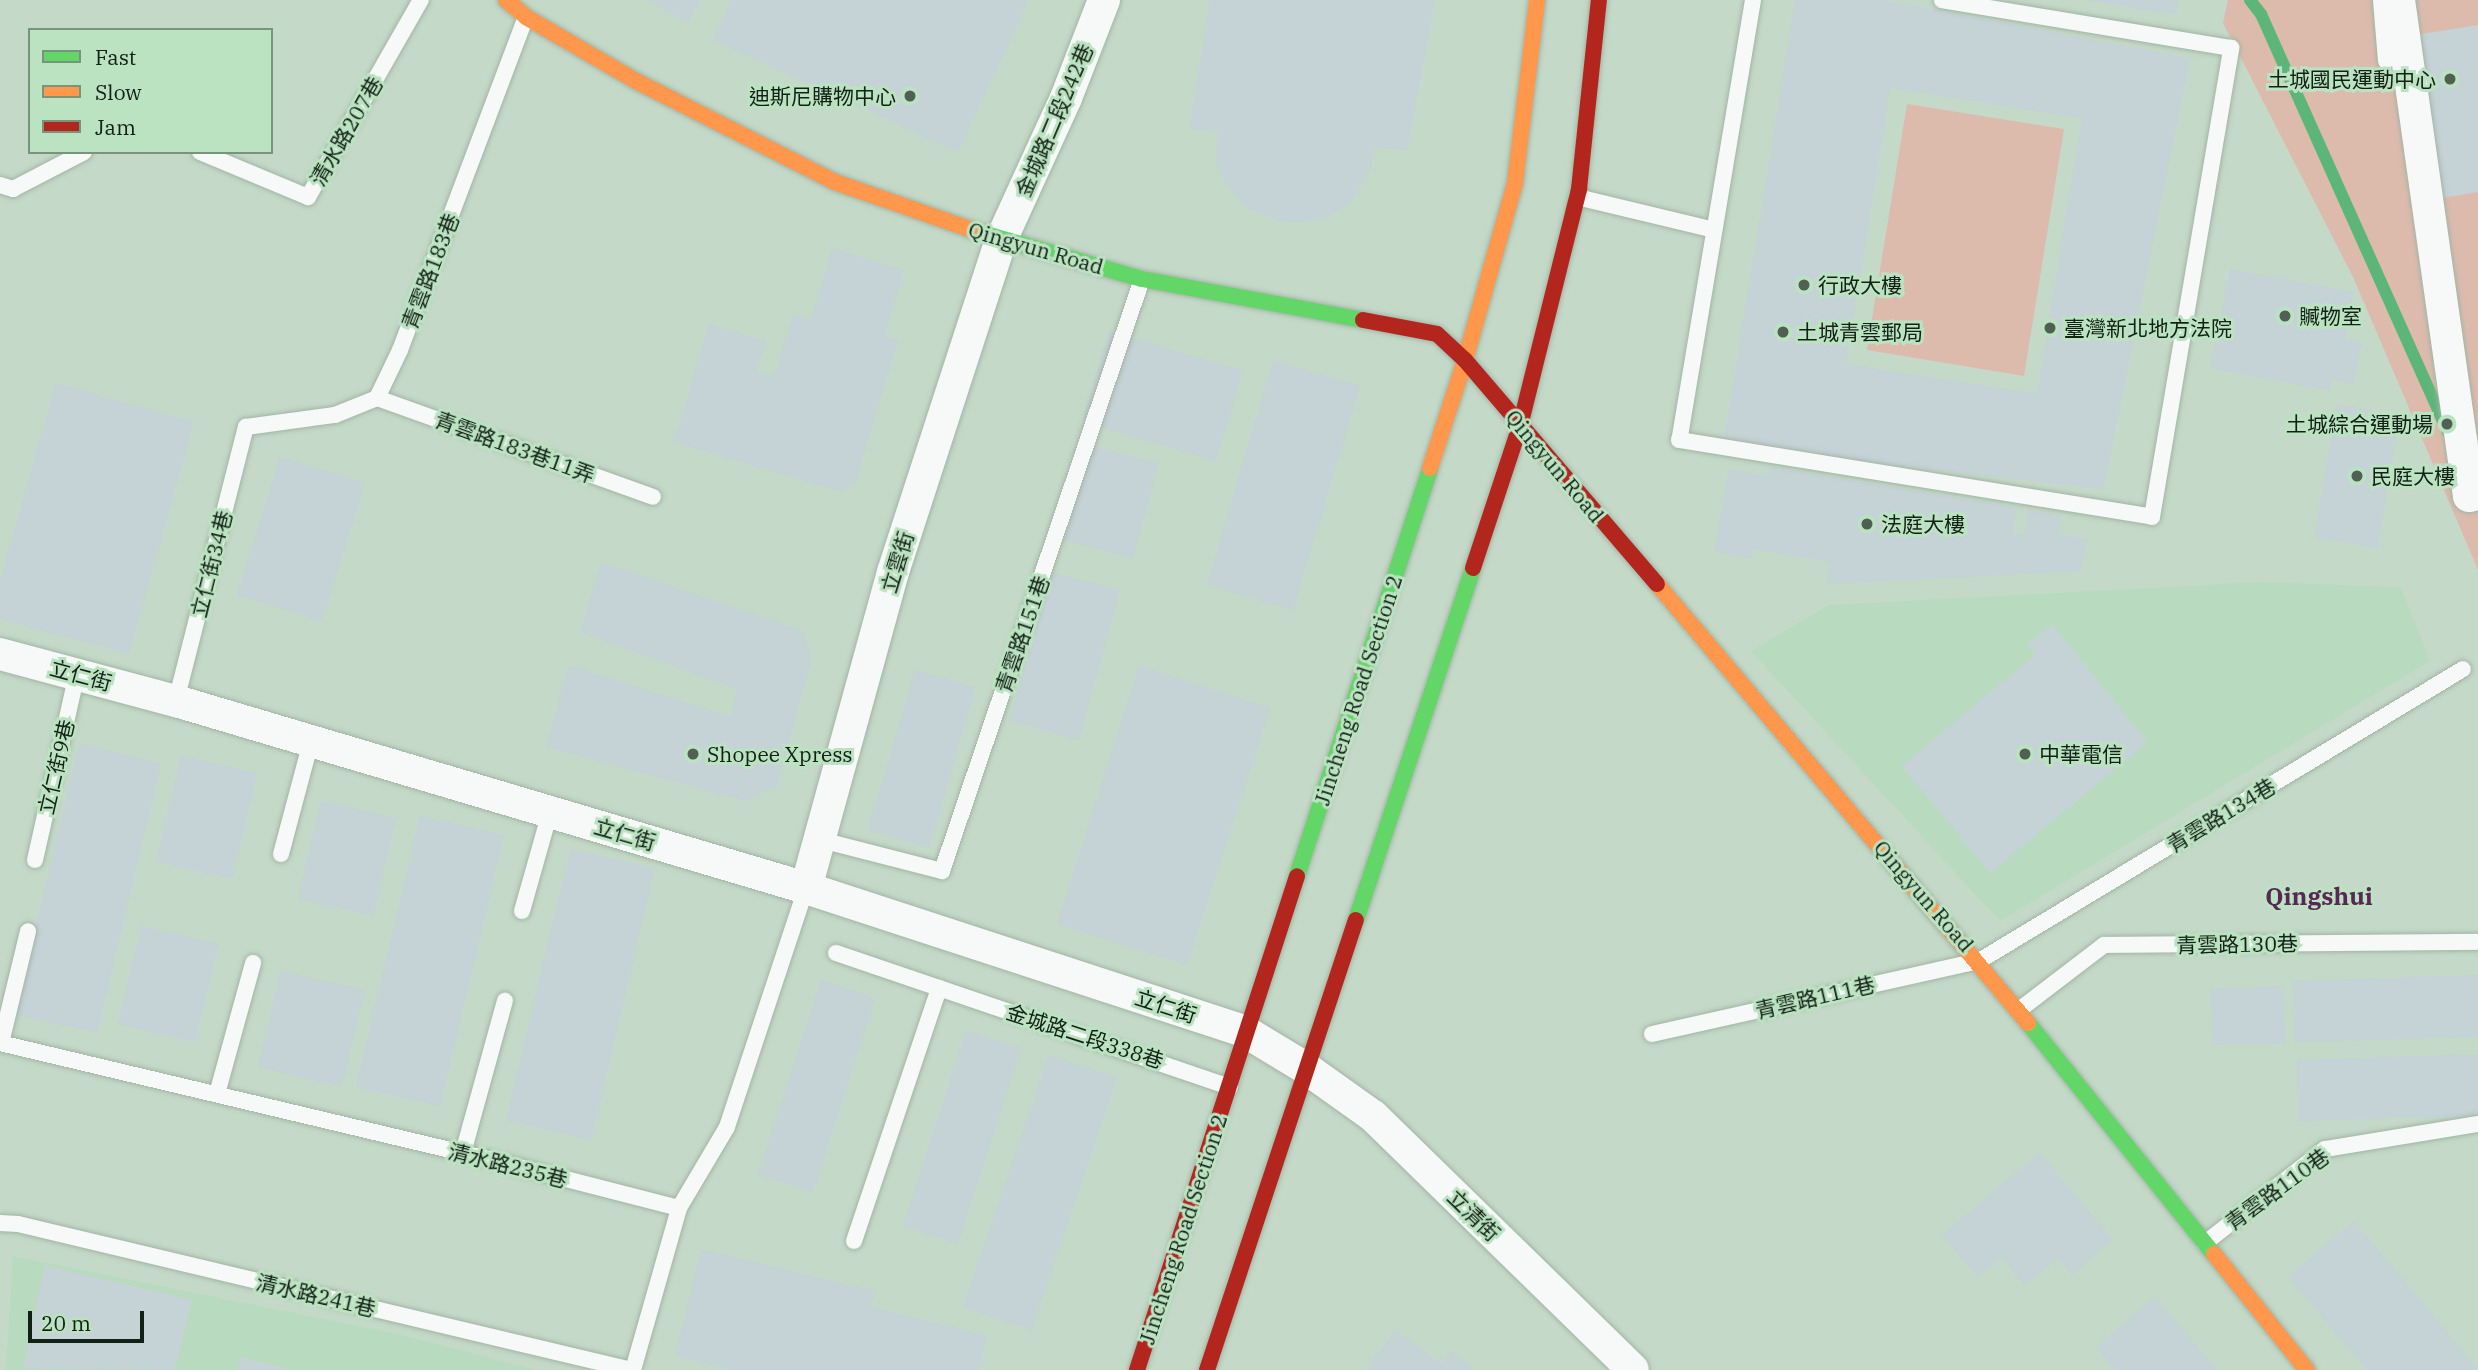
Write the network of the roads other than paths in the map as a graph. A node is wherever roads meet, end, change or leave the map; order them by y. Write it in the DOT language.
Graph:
graph roads {
  1 [pos="421,0"];
  2 [pos="506,0"];
  3 [pos="1104,0"];
  4 [pos="1537,0"];
  5 [pos="1599,0"];
  6 [pos="1753,0"];
  7 [pos="1942,0"];
  8 [pos="2381,0"];
  9 [pos="2399,0"];
  10 [pos="526,17"];
  11 [pos="2386,61"];
  12 [pos="80,154"];
  13 [pos="205,154"];
  14 [pos="0,185"];
  15 [pos="1577,197"];
  16 [pos="1714,230"];
  17 [pos="1001,240"];
  18 [pos="1142,279"];
  19 [pos="1465,360"];
  20 [pos="377,398"];
  21 [pos="1520,426"];
  22 [pos="2478,494"];
  23 [pos="653,497"];
  24 [pos="0,654"];
  25 [pos="2463,669"];
  26 [pos="77,674"];
  27 [pos="176,701"];
  28 [pos="310,741"];
  29 [pos="550,812"];
  30 [pos="821,841"];
  31 [pos="281,855"];
  32 [pos="35,860"];
  33 [pos="806,888"];
  34 [pos="522,911"];
  35 [pos="28,931"];
  36 [pos="2478,942"];
  37 [pos="836,953"];
  38 [pos="1979,961"];
  39 [pos="253,963"];
  40 [pos="939,988"];
  41 [pos="505,1001"];
  42 [pos="2019,1010"];
  43 [pos="1246,1032"];
  44 [pos="1652,1034"];
  45 [pos="0,1043"];
  46 [pos="1307,1069"];
  47 [pos="1230,1087"];
  48 [pos="217,1094"];
  49 [pos="2478,1124"];
  50 [pos="463,1153"];
  51 [pos="679,1209"];
  52 [pos="0,1223"];
  53 [pos="855,1241"];
  54 [pos="2205,1243"];
  55 [pos="632,1370"];
  56 [pos="1137,1370"];
  57 [pos="1207,1370"];
  58 [pos="1633,1370"];
  59 [pos="2307,1370"];
  1 -- 13 [label="lane, 清水路207巷"];
  2 -- 10 [label="main road, Qingyun Road"];
  3 -- 17 [label="street, 金城路二段242巷"];
  4 -- 19 [label="main road, Jincheng Road Section 2"];
  5 -- 15 [label="main road"];
  6 -- 16 [label="lane"];
  7 -- 16 [label="lane"];
  8 -- 11 [label="lane"];
  9 -- 22 [label="street"];
  10 -- 17 [label="main road, Qingyun Road"];
  10 -- 20 [label="lane, 青雲路183巷"];
  12 -- 14 [label="lane"];
  15 -- 16 [label="lane"];
  15 -- 21 [label="main road"];
  17 -- 18 [label="main road, Qingyun Road"];
  17 -- 30 [label="street, 立雲街"];
  18 -- 19 [label="main road, Qingyun Road"];
  18 -- 30 [label="lane, 青雲路151巷"];
  19 -- 21 [label="main road, Qingyun Road"];
  19 -- 43 [label="main road, Jincheng Road Section 2"];
  20 -- 23 [label="lane, 青雲路183巷11弄"];
  20 -- 27 [label="lane, 立仁街34巷"];
  21 -- 38 [label="main road, Qingyun Road"];
  21 -- 46 [label="main road"];
  24 -- 26 [label="street, 立仁街"];
  25 -- 38 [label="lane, 青雲路134巷"];
  26 -- 27 [label="street, 立仁街"];
  26 -- 32 [label="lane, 立仁街9巷"];
  27 -- 28 [label="street, 立仁街"];
  28 -- 29 [label="street, 立仁街"];
  28 -- 31 [label="lane"];
  29 -- 33 [label="street, 立仁街"];
  29 -- 34 [label="lane"];
  30 -- 33 [label="street, 立雲街"];
  33 -- 43 [label="street, 立仁街"];
  33 -- 51 [label="lane"];
  35 -- 45 [label="lane"];
  36 -- 42 [label="lane, 青雲路130巷"];
  37 -- 40 [label="lane, 金城路二段338巷"];
  38 -- 42 [label="main road, Qingyun Road"];
  38 -- 44 [label="lane, 青雲路111巷"];
  39 -- 48 [label="lane"];
  40 -- 47 [label="lane, 金城路二段338巷"];
  40 -- 53 [label="lane"];
  41 -- 50 [label="lane"];
  42 -- 54 [label="main road, Qingyun Road"];
  43 -- 46 [label="street, 立仁街"];
  43 -- 47 [label="main road, Jincheng Road Section 2"];
  45 -- 48 [label="lane, 清水路235巷"];
  46 -- 57 [label="main road"];
  46 -- 58 [label="street, 立清街"];
  47 -- 56 [label="main road, Jincheng Road Section 2"];
  48 -- 50 [label="lane, 清水路235巷"];
  49 -- 54 [label="lane, 青雲路110巷"];
  50 -- 51 [label="lane, 清水路235巷"];
  51 -- 55 [label="lane"];
  52 -- 55 [label="lane, 清水路241巷"];
  54 -- 59 [label="main road, Qingyun Road"];
}
